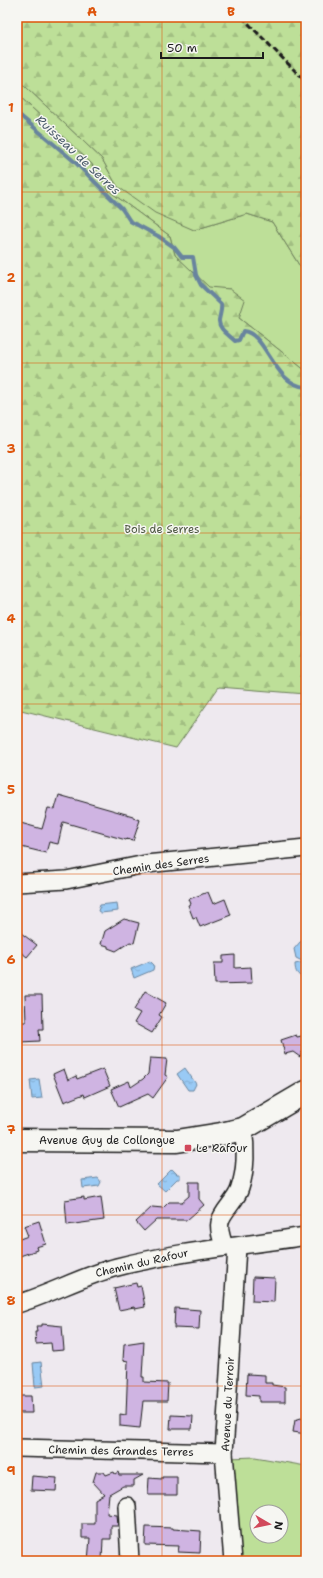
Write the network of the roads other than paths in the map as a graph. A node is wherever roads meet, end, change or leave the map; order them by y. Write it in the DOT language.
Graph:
graph roads {
  1 [pos="306,848"];
  2 [pos="17,883"];
  3 [pos="306,1092"];
  4 [pos="243,1129"];
  5 [pos="17,1140"];
  6 [pos="306,1236"];
  7 [pos="231,1247"];
  8 [pos="17,1304"];
  9 [pos="17,1448"];
  10 [pos="224,1453"];
  11 [pos="127,1506"];
  12 [pos="130,1561"];
  13 [pos="232,1561"];
  1 -- 2 [label="street, Chemin des Serres"];
  3 -- 4 [label="main road, Avenue Guy de Collongue"];
  4 -- 5 [label="main road, Avenue Guy de Collongue"];
  4 -- 7 [label="street"];
  6 -- 7 [label="street, Chemin du Rafour"];
  7 -- 8 [label="street, Chemin du Rafour"];
  7 -- 10 [label="street, Avenue du Terroir"];
  9 -- 10 [label="street, Chemin des Grandes Terres"];
  10 -- 13 [label="street, Avenue du Terroir"];
  11 -- 12 [label="street"];
}
